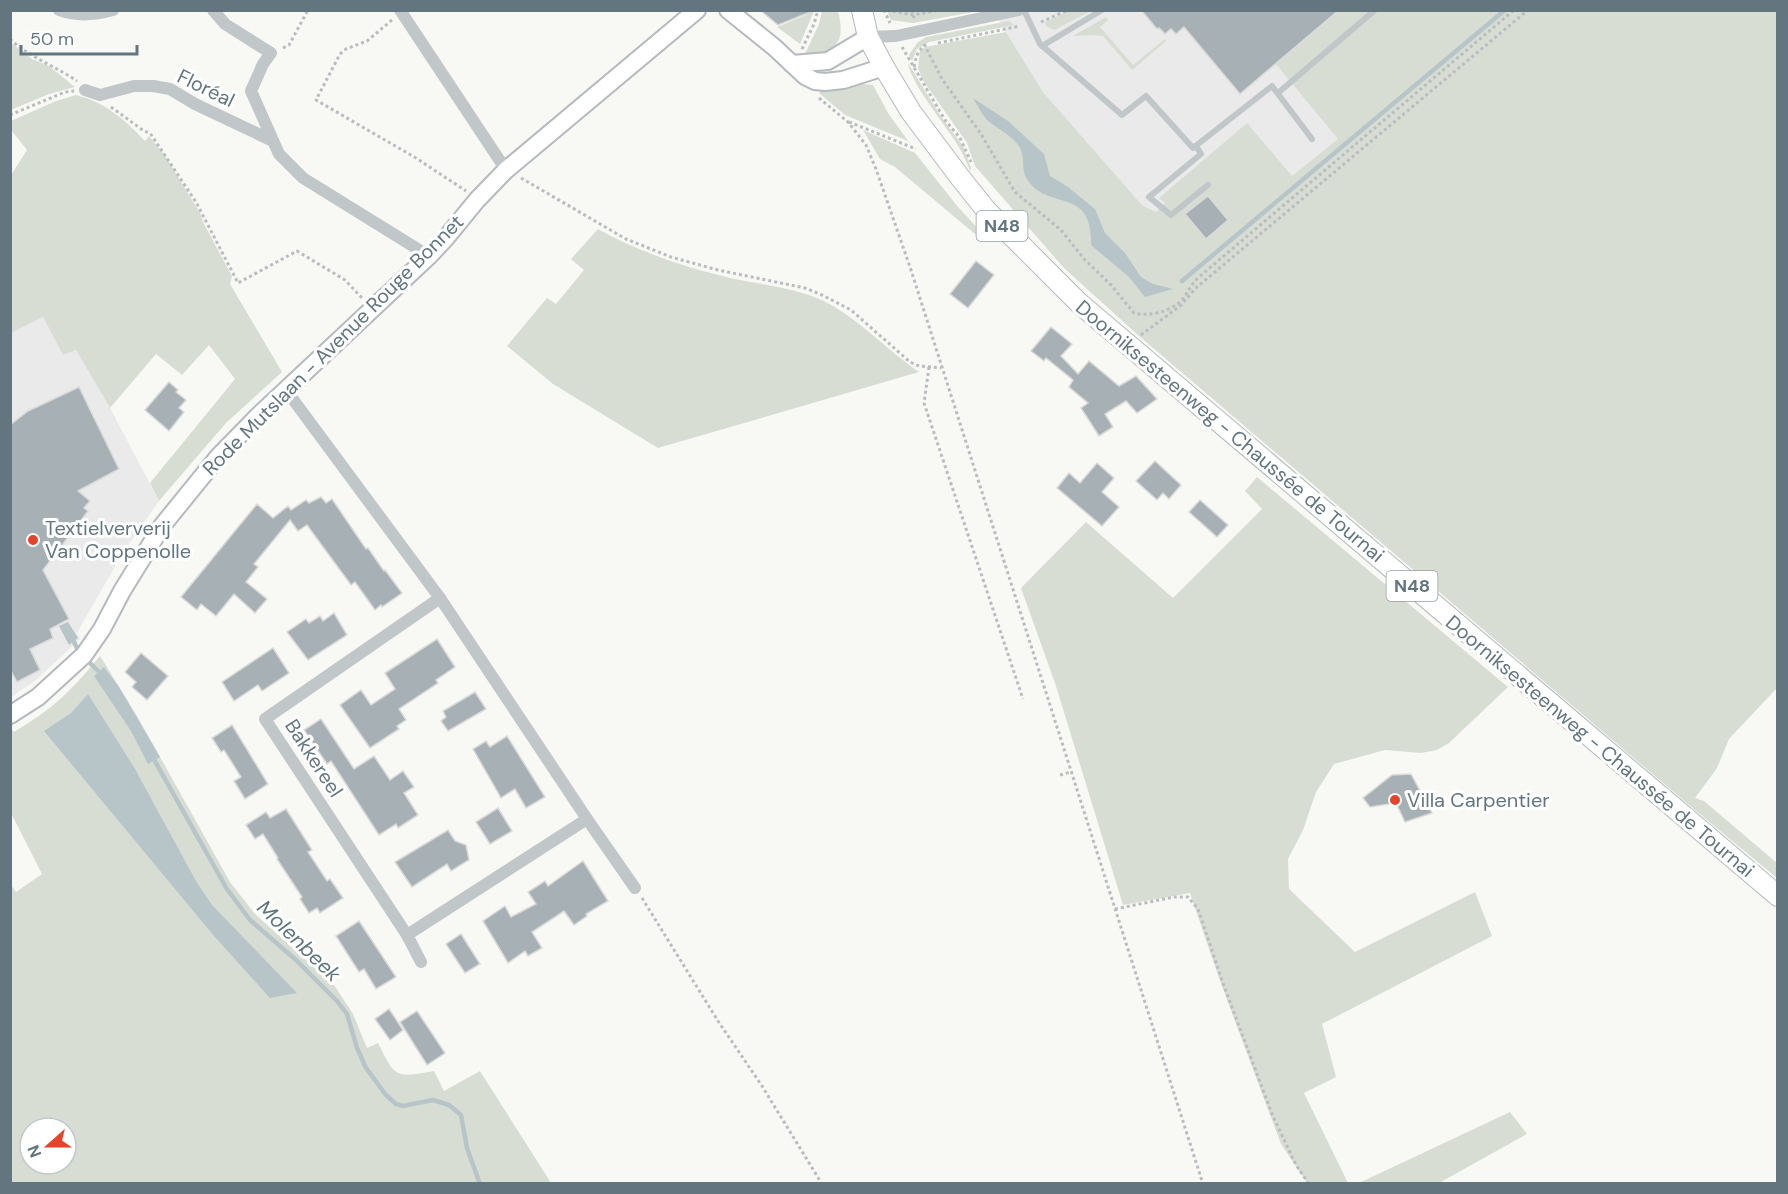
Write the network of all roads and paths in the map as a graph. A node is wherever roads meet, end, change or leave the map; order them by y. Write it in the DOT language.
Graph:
graph roads {
  1 [pos="59,10"];
  2 [pos="113,10"];
  3 [pos="213,10"];
  4 [pos="308,10"];
  5 [pos="697,10"];
  6 [pos="728,10"];
  7 [pos="818,10"];
  8 [pos="848,10"];
  9 [pos="862,10"];
  10 [pos="886,10"];
  11 [pos="940,10"];
  12 [pos="1019,10"];
  13 [pos="1024,10"];
  14 [pos="1068,10"];
  15 [pos="1102,10"];
  16 [pos="1376,10"];
  17 [pos="1528,10"];
  18 [pos="400,12"];
  19 [pos="1031,24"];
  20 [pos="896,36"];
  21 [pos="868,37"];
  22 [pos="10,39"];
  23 [pos="1042,46"];
  24 [pos="802,49"];
  25 [pos="271,53"];
  26 [pos="792,64"];
  27 [pos="884,67"];
  28 [pos="914,69"];
  29 [pos="85,90"];
  30 [pos="1278,93"];
  31 [pos="100,95"];
  32 [pos="814,95"];
  33 [pos="10,115"];
  34 [pos="848,122"];
  35 [pos="1312,139"];
  36 [pos="273,141"];
  37 [pos="1196,146"];
  38 [pos="916,149"];
  39 [pos="972,165"];
  40 [pos="506,170"];
  41 [pos="1208,185"];
  42 [pos="477,200"];
  43 [pos="429,256"];
  44 [pos="372,309"];
  45 [pos="1139,336"];
  46 [pos="929,367"];
  47 [pos="941,368"];
  48 [pos="286,390"];
  49 [pos="440,598"];
  50 [pos="1023,699"];
  51 [pos="10,715"];
  52 [pos="1069,772"];
  53 [pos="1060,775"];
  54 [pos="586,819"];
  55 [pos="635,888"];
  56 [pos="1778,896"];
  57 [pos="1115,909"];
  58 [pos="407,935"];
  59 [pos="421,962"];
  60 [pos="822,1184"];
  61 [pos="1203,1184"];
  62 [pos="1309,1184"];
  1 -- 2 [label="street"];
  3 -- 25 [label="street"];
  4 -- 25 [label="path"];
  5 -- 40 [label="street, Rode Mutslaan - Avenue Rouge Bonnet"];
  6 -- 26 [label="street"];
  7 -- 24 [label="path"];
  8 -- 21 [label="main road, Doorniksesteenweg - Chaussée de Tournai"];
  9 -- 21 [label="main road, Doorniksesteenweg - Chaussée de Tournai"];
  10 -- 11 [label="path"];
  12 -- 20 [label="street"];
  13 -- 19 [label="lane"];
  14 -- 19 [label="path"];
  15 -- 23 [label="lane"];
  16 -- 30 [label="lane"];
  17 -- 45 [label="path"];
  18 -- 40 [label="street"];
  18 -- 42 [label="path"];
  19 -- 23 [label="lane"];
  19 -- 28 [label="path"];
  20 -- 21 [label="street"];
  20 -- 28 [label="path"];
  21 -- 26 [label="street"];
  21 -- 27 [label="main road, Doorniksesteenweg - Chaussée de Tournai / N48"];
  22 -- 29 [label="path"];
  23 -- 37 [label="lane"];
  25 -- 36 [label="street, Floréal"];
  26 -- 27 [label="street"];
  27 -- 56 [label="main road, Doorniksesteenweg - Chaussée de Tournai / N48"];
  28 -- 39 [label="path"];
  29 -- 31 [label="street"];
  29 -- 33 [label="path"];
  30 -- 35 [label="lane"];
  30 -- 37 [label="lane"];
  31 -- 36 [label="street, Floréal"];
  31 -- 44 [label="path"];
  32 -- 34 [label="path"];
  34 -- 38 [label="path"];
  34 -- 47 [label="path"];
  36 -- 43 [label="street, Floréal"];
  37 -- 41 [label="lane"];
  40 -- 42 [label="street, Rode Mutslaan - Avenue Rouge Bonnet"];
  40 -- 46 [label="path"];
  42 -- 43 [label="street, Rode Mutslaan - Avenue Rouge Bonnet"];
  43 -- 44 [label="street, Rode Mutslaan - Avenue Rouge Bonnet"];
  44 -- 48 [label="street, Rode Mutslaan - Avenue Rouge Bonnet"];
  46 -- 47 [label="path"];
  46 -- 50 [label="path"];
  47 -- 52 [label="path"];
  48 -- 49 [label="street"];
  48 -- 51 [label="street, Rode Mutslaan - Avenue Rouge Bonnet"];
  49 -- 54 [label="street"];
  49 -- 58 [label="street, Bakkereel"];
  52 -- 53 [label="path"];
  52 -- 57 [label="path"];
  54 -- 55 [label="street"];
  54 -- 58 [label="street"];
  55 -- 60 [label="path"];
  57 -- 61 [label="path"];
  57 -- 62 [label="path"];
  58 -- 59 [label="street, Bakkereel"];
}
